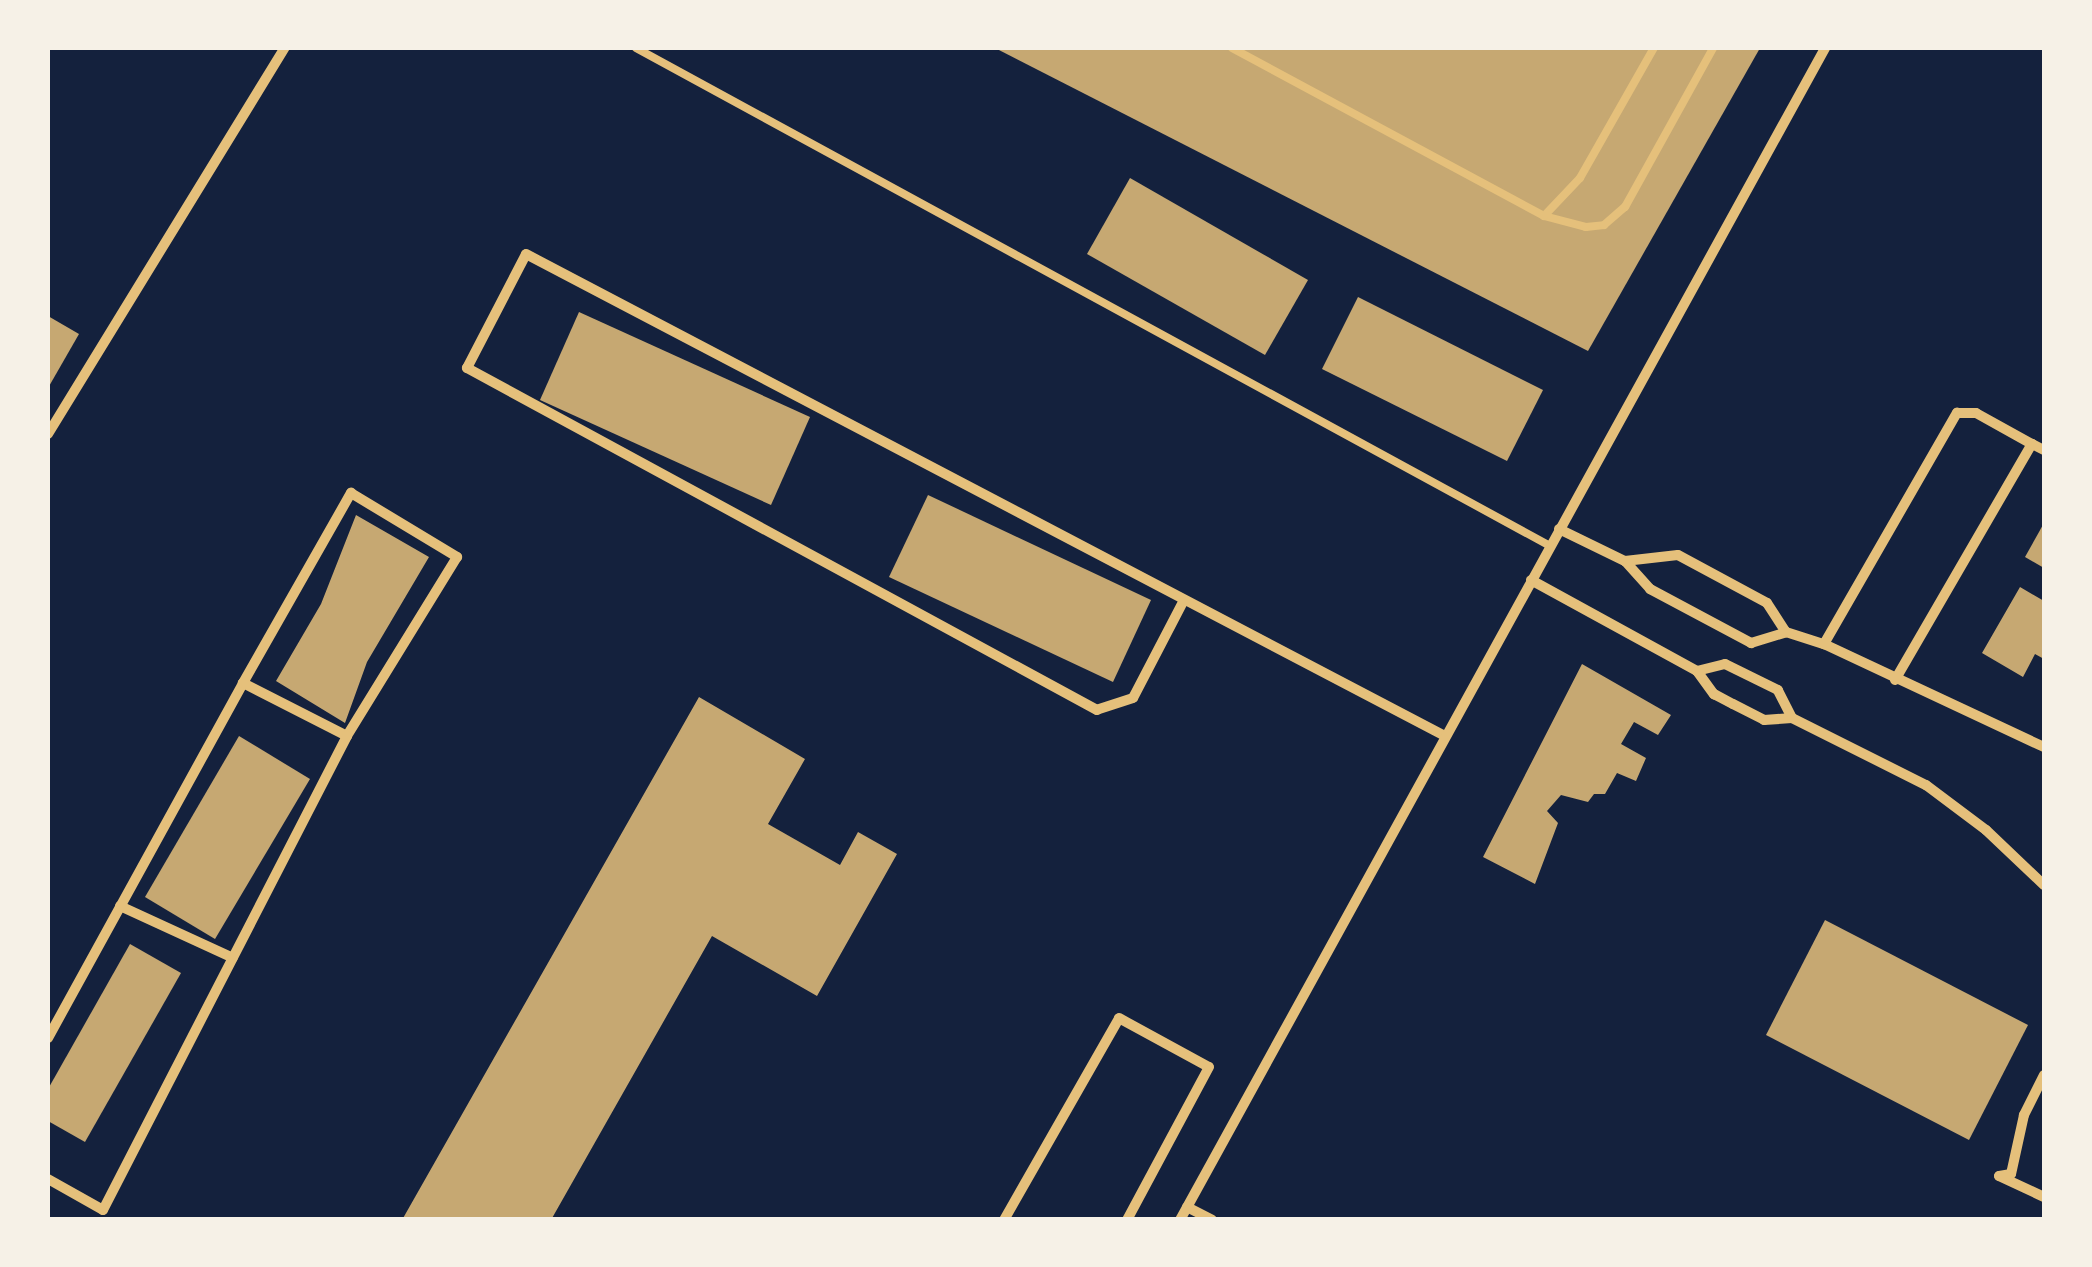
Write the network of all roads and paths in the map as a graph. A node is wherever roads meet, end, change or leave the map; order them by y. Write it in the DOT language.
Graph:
graph roads {
  1 [pos="285,48"];
  2 [pos="636,48"];
  3 [pos="1232,48"];
  4 [pos="1654,48"];
  5 [pos="1712,48"];
  6 [pos="1826,48"];
  7 [pos="1544,216"];
  8 [pos="48,434"];
  9 [pos="2032,444"];
  10 [pos="2044,450"];
  11 [pos="1559,530"];
  12 [pos="1550,546"];
  13 [pos="1626,561"];
  14 [pos="1532,580"];
  15 [pos="1184,600"];
  16 [pos="1786,632"];
  17 [pos="1824,644"];
  18 [pos="1697,671"];
  19 [pos="1895,680"];
  20 [pos="244,684"];
  21 [pos="1792,718"];
  22 [pos="347,736"];
  23 [pos="1445,736"];
  24 [pos="2044,747"];
  25 [pos="2044,885"];
  26 [pos="120,906"];
  27 [pos="233,958"];
  28 [pos="48,1038"];
  29 [pos="2044,1075"];
  30 [pos="48,1179"];
  31 [pos="2044,1197"];
  32 [pos="1187,1207"];
  33 [pos="1004,1220"];
  34 [pos="1127,1220"];
  35 [pos="1180,1220"];
  36 [pos="1212,1220"];
  1 -- 8 [label="street"];
  2 -- 12 [label="lane"];
  3 -- 7 [label="lane"];
  4 -- 7 [label="lane"];
  5 -- 7 [label="lane"];
  6 -- 11 [label="street"];
  9 -- 10 [label="street"];
  9 -- 17 [label="street"];
  9 -- 19 [label="street"];
  11 -- 12 [label="street"];
  11 -- 13 [label="street"];
  12 -- 14 [label="street"];
  13 -- 16 [label="street"];
  13 -- 16 [label="street"];
  14 -- 18 [label="street"];
  14 -- 23 [label="street"];
  15 -- 15 [label="street"];
  15 -- 23 [label="street"];
  16 -- 17 [label="street"];
  17 -- 19 [label="street"];
  18 -- 21 [label="street"];
  18 -- 21 [label="street"];
  19 -- 24 [label="street"];
  20 -- 22 [label="street"];
  20 -- 22 [label="street"];
  20 -- 26 [label="street"];
  21 -- 25 [label="street"];
  22 -- 27 [label="street"];
  23 -- 32 [label="street"];
  26 -- 27 [label="street"];
  26 -- 28 [label="street"];
  27 -- 30 [label="street"];
  29 -- 31 [label="street"];
  32 -- 35 [label="street"];
  32 -- 36 [label="street"];
  33 -- 34 [label="street"];
}
